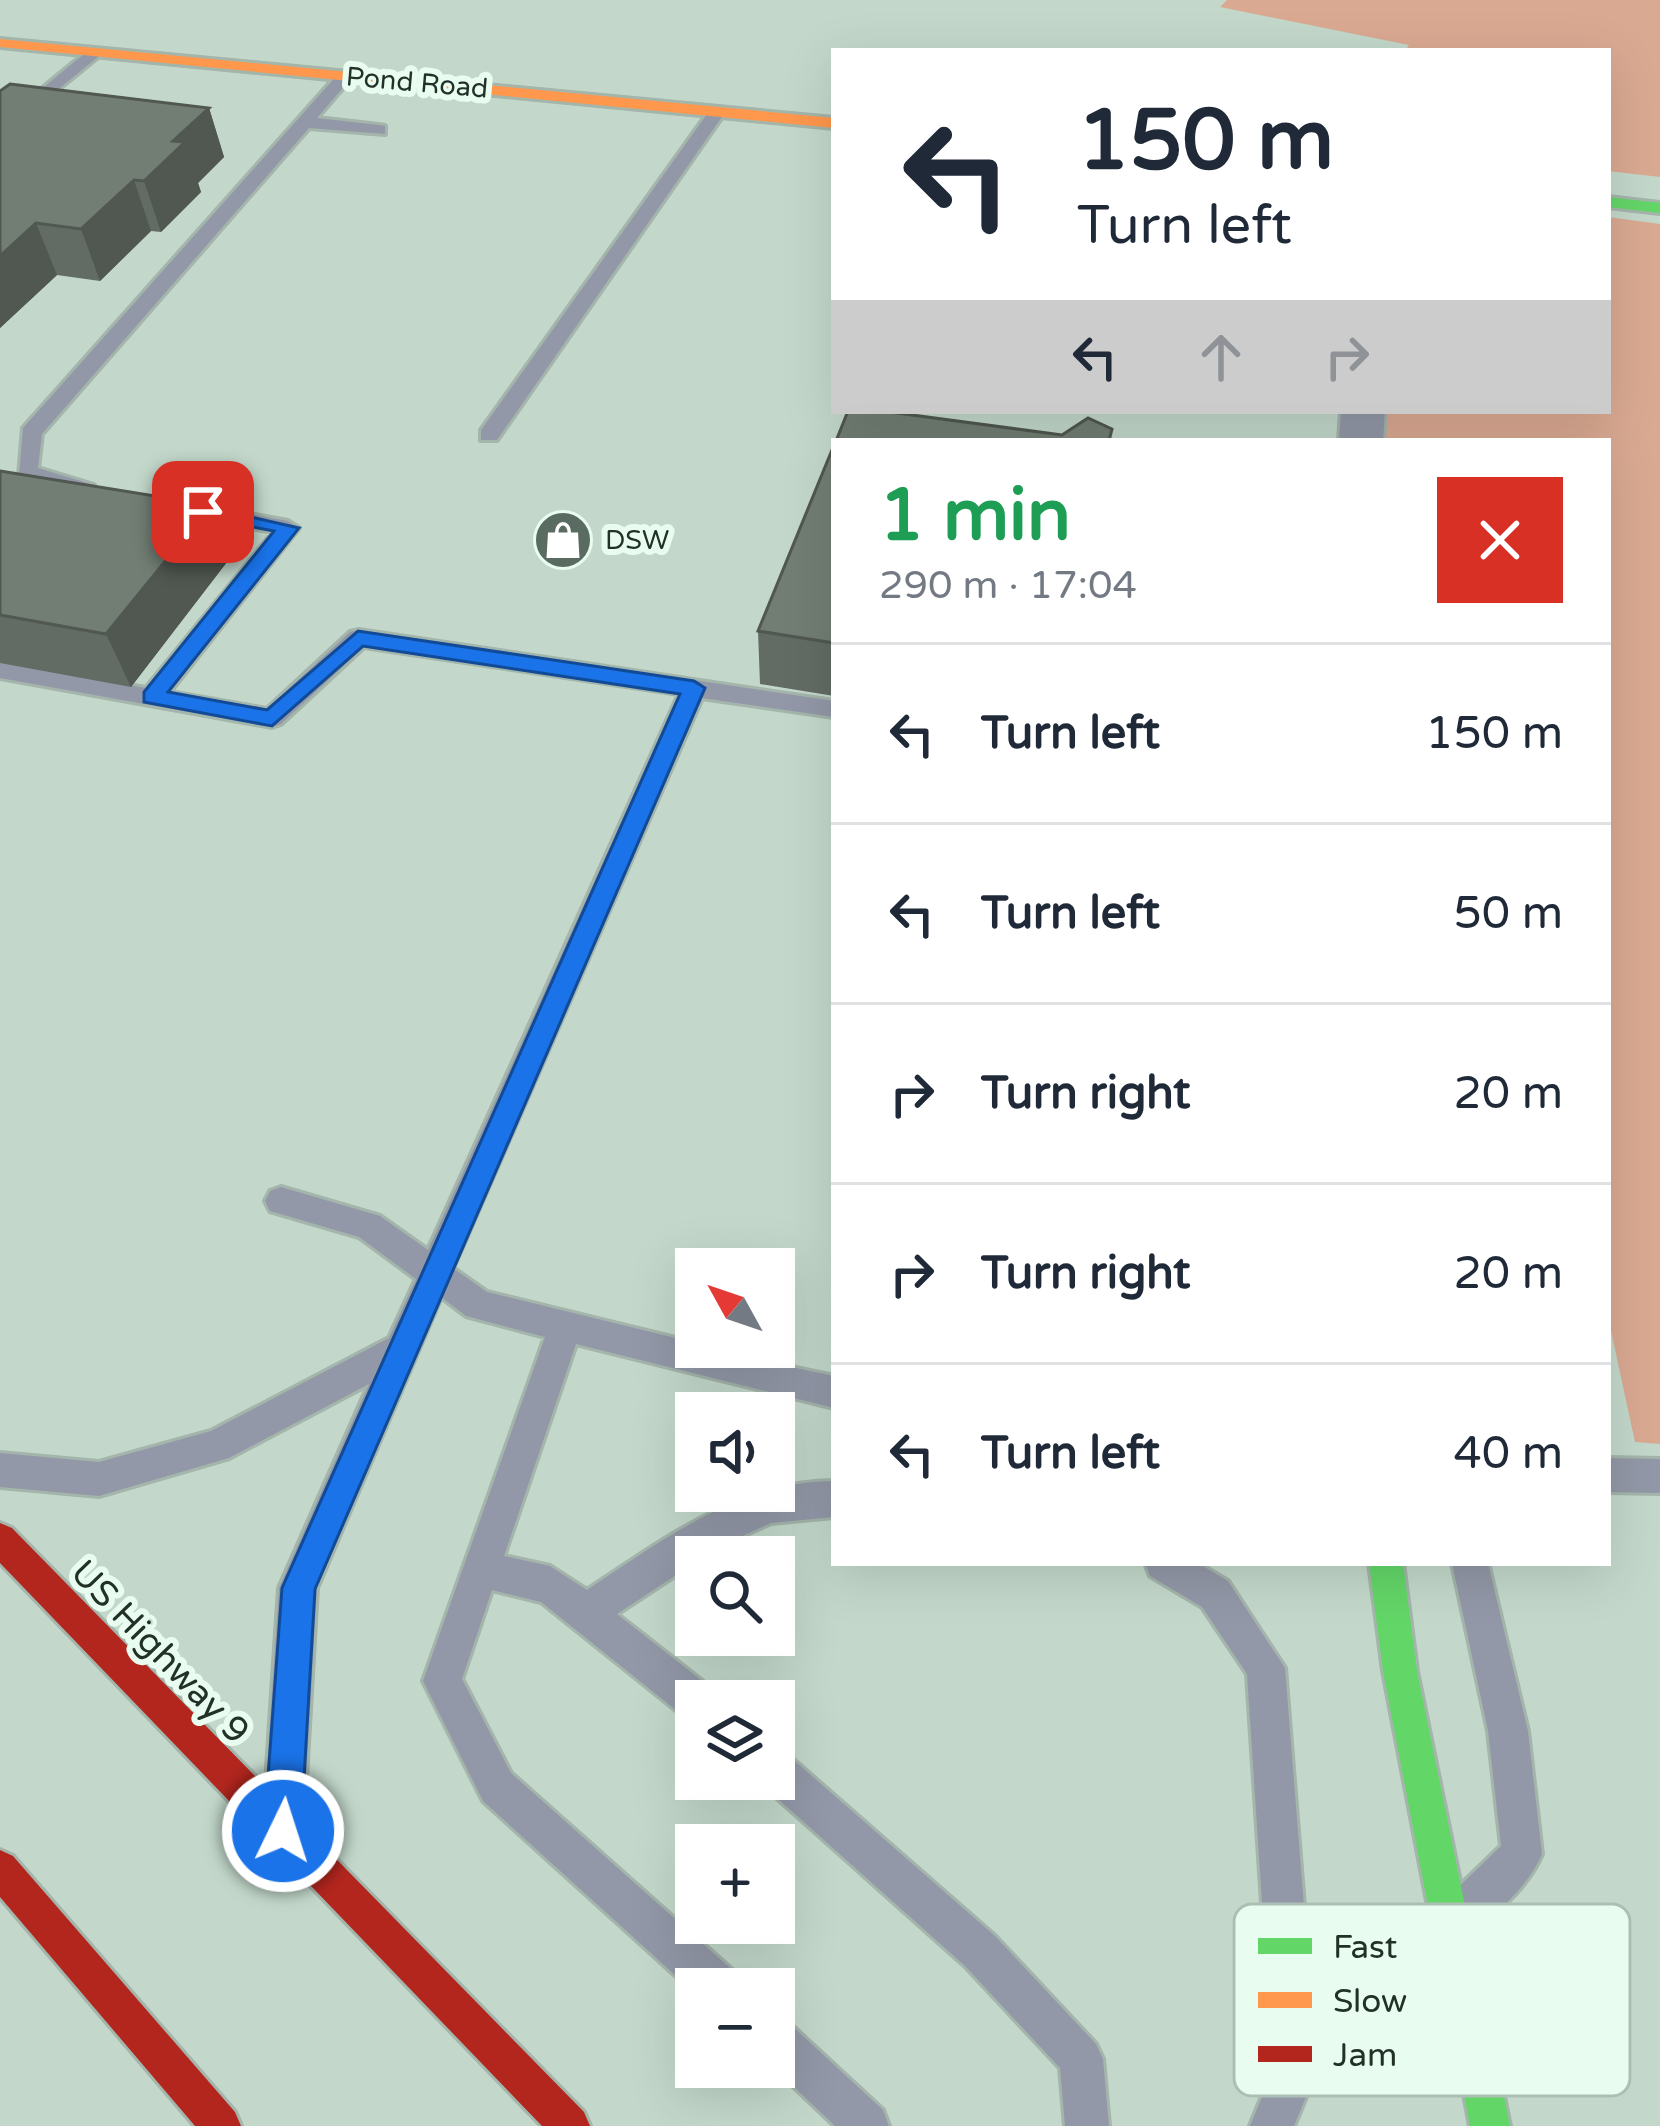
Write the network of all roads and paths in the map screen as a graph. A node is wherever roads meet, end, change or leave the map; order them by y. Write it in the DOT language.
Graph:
graph roads {
  1 [pos="0,43"];
  2 [pos="96,52"];
  3 [pos="345,76"];
  4 [pos="718,111"];
  5 [pos="305,122"];
  6 [pos="831,123"];
  7 [pos="379,130"];
  8 [pos="0,132"];
  9 [pos="1611,202"];
  10 [pos="1660,208"];
  11 [pos="489,435"];
  12 [pos="118,496"];
  13 [pos="160,504"];
  14 [pos="0,670"];
  15 [pos="694,688"];
  16 [pos="152,697"];
  17 [pos="831,709"];
  18 [pos="281,1201"];
  19 [pos="436,1274"];
  20 [pos="566,1327"];
  21 [pos="401,1349"];
  22 [pos="831,1391"];
  23 [pos="0,1470"];
  24 [pos="1611,1475"];
  25 [pos="1660,1476"];
  26 [pos="831,1499"];
  27 [pos="0,1539"];
  28 [pos="1168,1566"];
  29 [pos="1386,1566"];
  30 [pos="1471,1566"];
  31 [pos="479,1569"];
  32 [pos="586,1613"];
  33 [pos="675,1684"];
  34 [pos="795,1788"];
  35 [pos="283,1831"];
  36 [pos="0,1869"];
  37 [pos="1282,1904"];
  38 [pos="1446,1904"];
  39 [pos="1471,1904"];
  40 [pos="699,1968"];
  41 [pos="795,2058"];
  42 [pos="1284,2096"];
  43 [pos="1484,2096"];
  44 [pos="221,2126"];
  45 [pos="570,2126"];
  46 [pos="867,2126"];
  47 [pos="1087,2126"];
  48 [pos="1272,2126"];
  49 [pos="1490,2126"];
  1 -- 2 [label="main road, Pond Road"];
  2 -- 3 [label="main road, Pond Road"];
  2 -- 8 [label="lane"];
  3 -- 4 [label="main road, Pond Road"];
  3 -- 5 [label="lane"];
  4 -- 6 [label="main road, Pond Road"];
  4 -- 11 [label="lane"];
  5 -- 7 [label="lane"];
  5 -- 12 [label="lane"];
  9 -- 10 [label="main road"];
  13 -- 16 [label="lane"];
  14 -- 16 [label="lane"];
  15 -- 16 [label="lane"];
  15 -- 17 [label="lane"];
  15 -- 19 [label="lane"];
  18 -- 19 [label="lane"];
  19 -- 20 [label="lane"];
  19 -- 21 [label="lane"];
  20 -- 22 [label="lane"];
  20 -- 31 [label="lane"];
  21 -- 23 [label="lane"];
  21 -- 35 [label="lane"];
  24 -- 25 [label="lane"];
  26 -- 32 [label="lane"];
  27 -- 35 [label="main road, US Highway 9"];
  28 -- 37 [label="lane"];
  29 -- 38 [label="main road"];
  30 -- 39 [label="lane"];
  31 -- 32 [label="lane"];
  31 -- 40 [label="lane"];
  32 -- 33 [label="lane"];
  34 -- 47 [label="lane"];
  35 -- 45 [label="main road, US Highway 9"];
  36 -- 44 [label="main road"];
  41 -- 46 [label="lane"];
  42 -- 48 [label="lane"];
  43 -- 49 [label="main road"];
}
